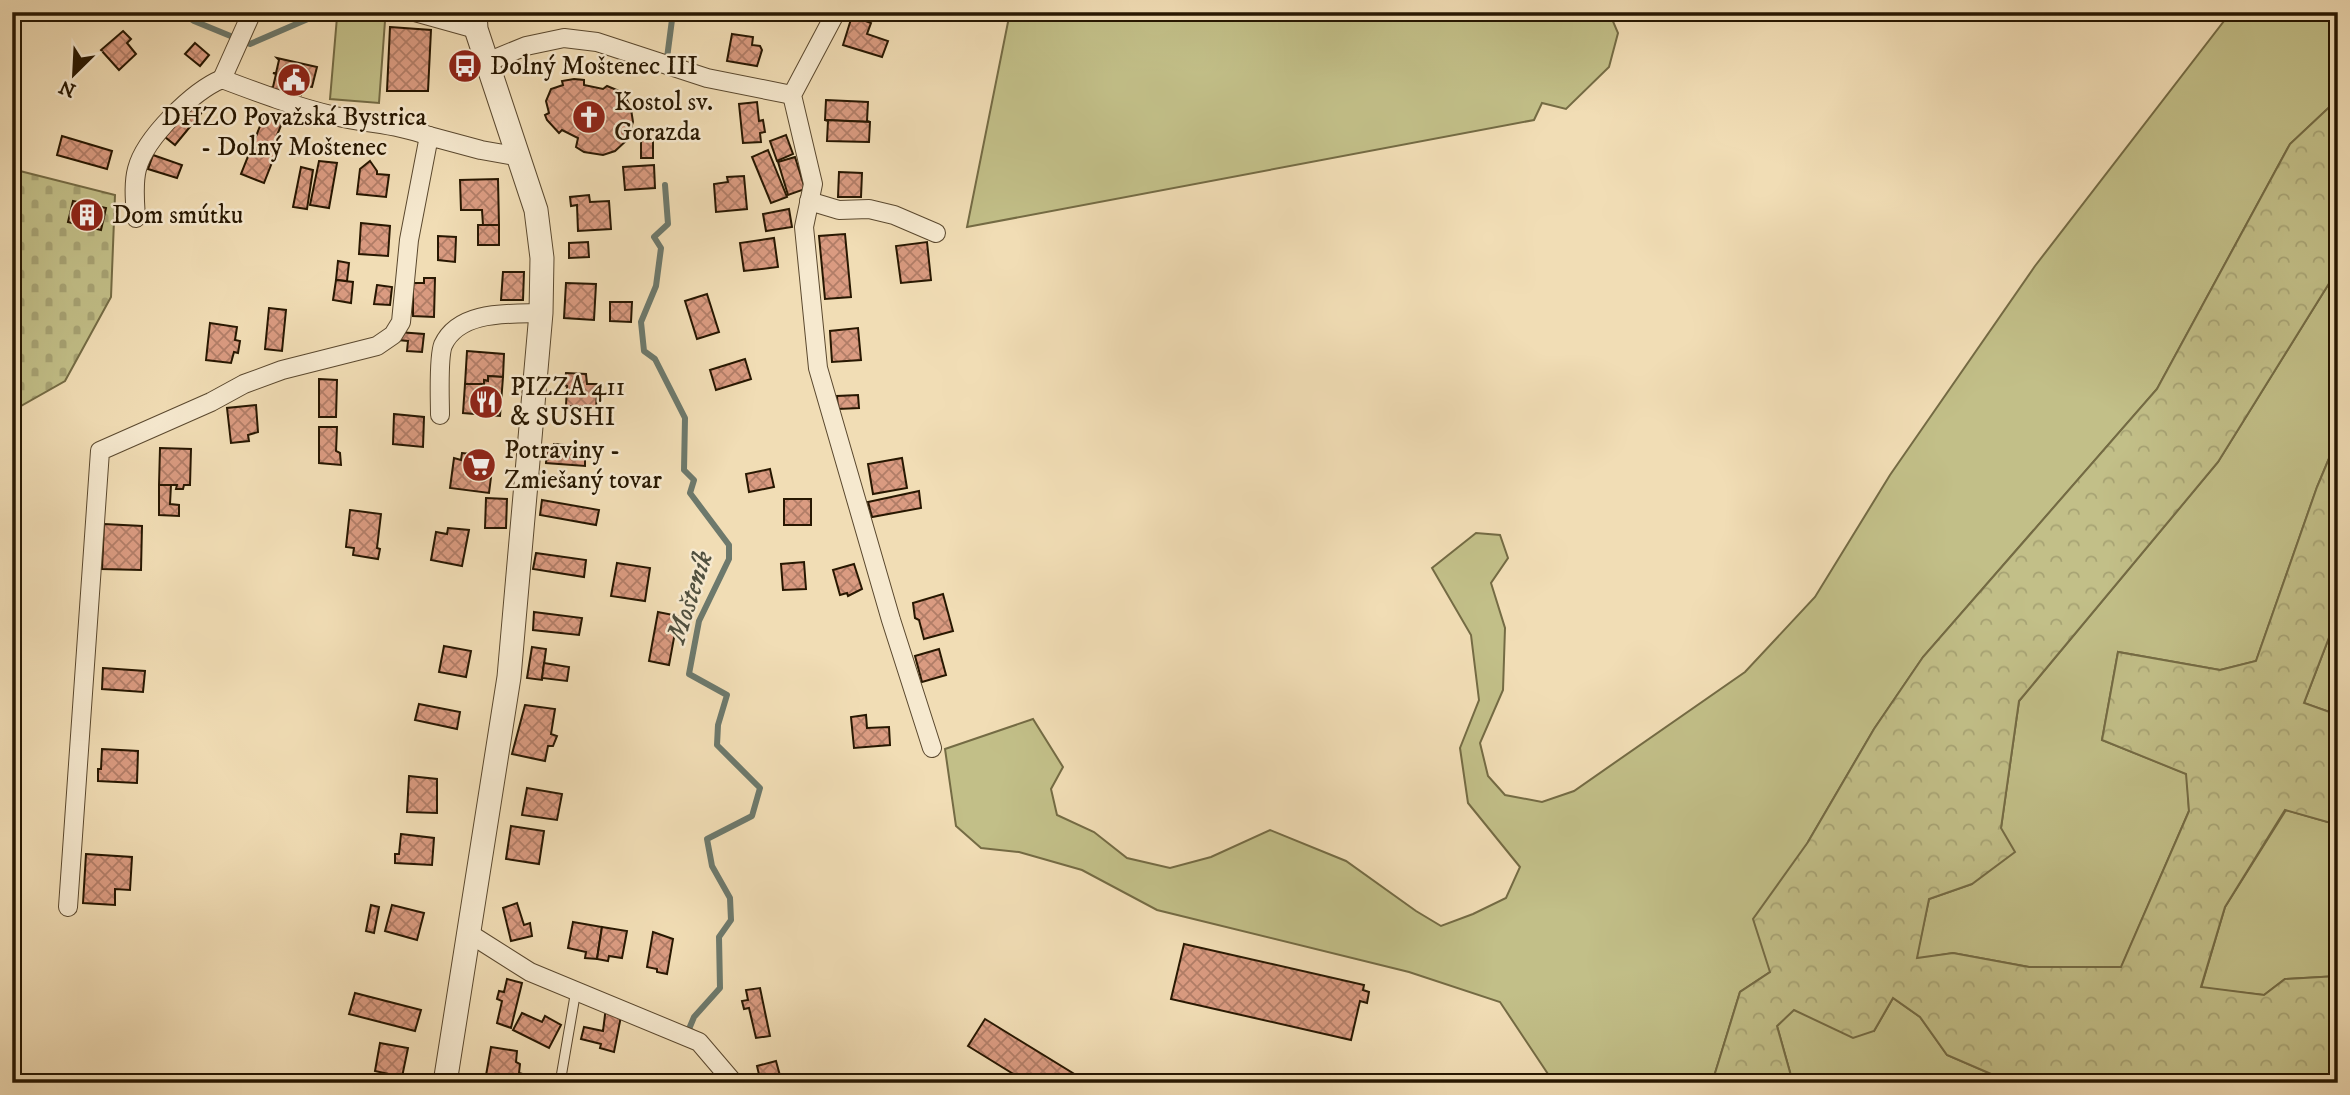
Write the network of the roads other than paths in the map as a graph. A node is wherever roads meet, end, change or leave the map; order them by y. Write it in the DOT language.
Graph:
graph roads {
  1 [pos="251,12"];
  2 [pos="415,12"];
  3 [pos="836,12"];
  4 [pos="476,21"];
  5 [pos="488,62"];
  6 [pos="222,79"];
  7 [pos="792,95"];
  8 [pos="429,136"];
  9 [pos="520,157"];
  10 [pos="810,201"];
  11 [pos="136,218"];
  12 [pos="936,233"];
  13 [pos="541,313"];
  14 [pos="440,415"];
  15 [pos="932,748"];
  16 [pos="68,906"];
  17 [pos="470,934"];
  18 [pos="576,990"];
  19 [pos="445,1083"];
  20 [pos="560,1083"];
  21 [pos="734,1083"];
  1 -- 6 [label="street"];
  2 -- 4 [label="street"];
  3 -- 7 [label="street"];
  4 -- 5 [label="street"];
  5 -- 7 [label="street"];
  5 -- 9 [label="street"];
  6 -- 8 [label="street"];
  6 -- 11 [label="street"];
  7 -- 10 [label="street"];
  8 -- 9 [label="street"];
  8 -- 16 [label="street"];
  9 -- 13 [label="street"];
  10 -- 12 [label="street"];
  10 -- 15 [label="street"];
  13 -- 14 [label="street"];
  13 -- 17 [label="street"];
  17 -- 18 [label="street"];
  17 -- 19 [label="street"];
  18 -- 20 [label="lane"];
  18 -- 21 [label="street"];
}
